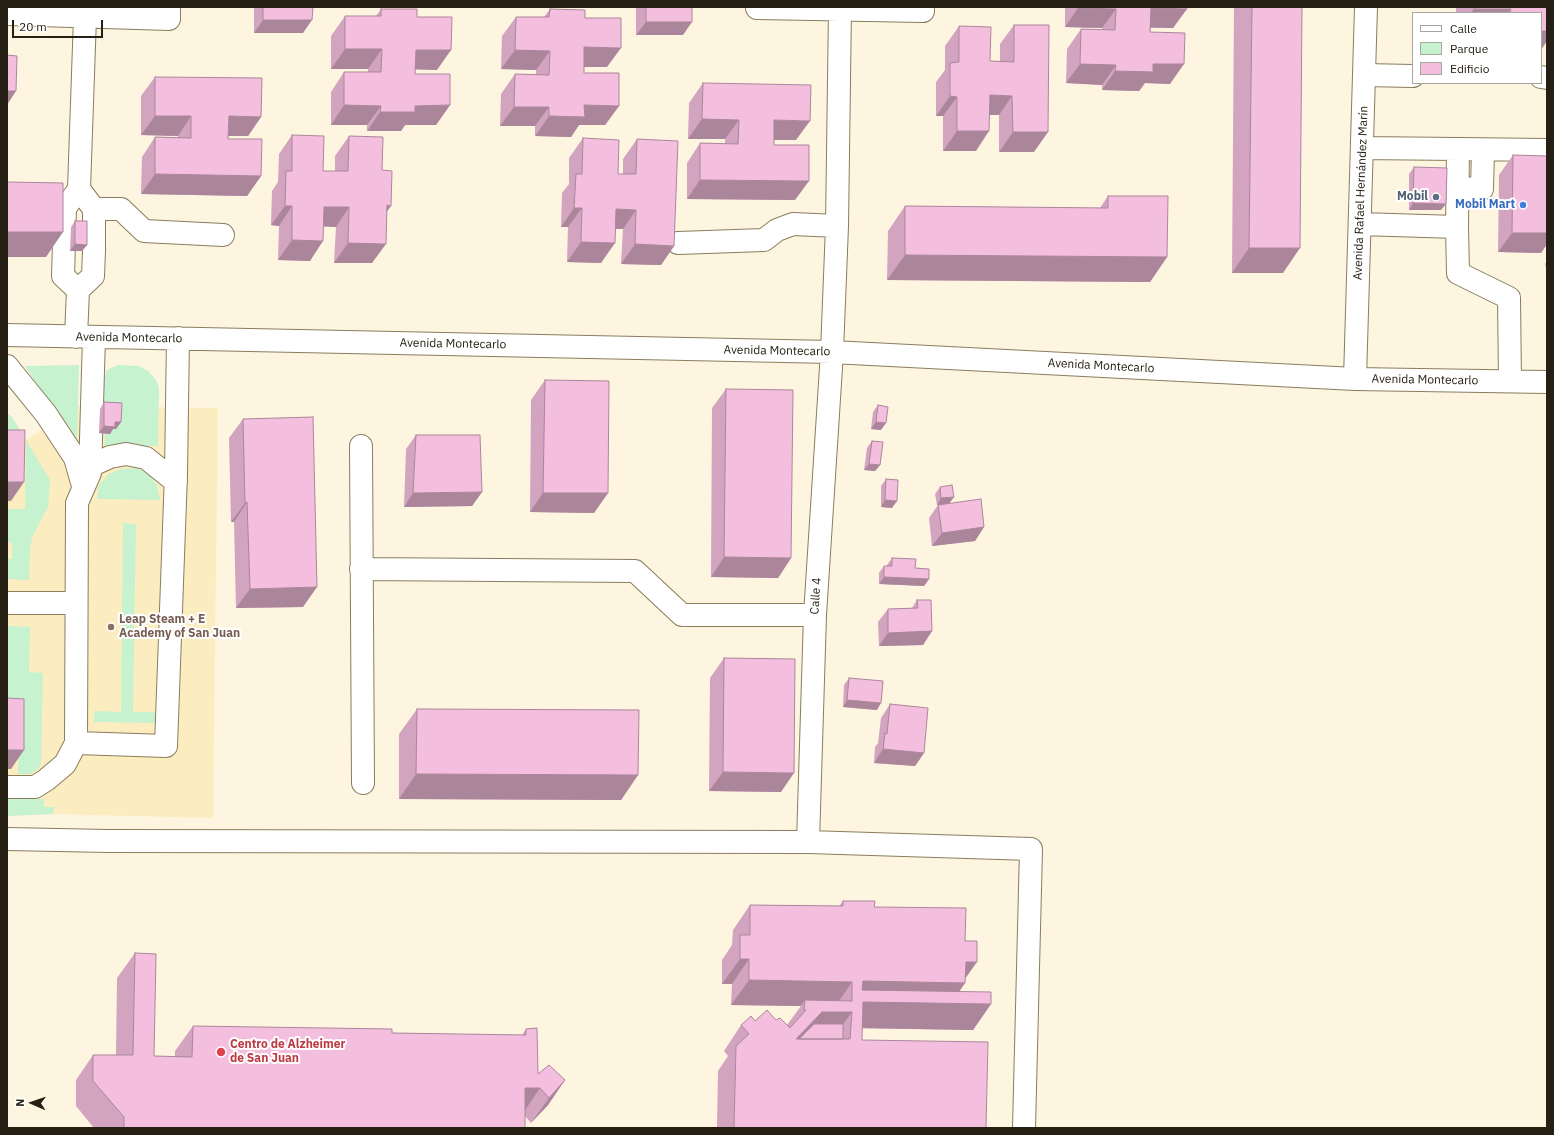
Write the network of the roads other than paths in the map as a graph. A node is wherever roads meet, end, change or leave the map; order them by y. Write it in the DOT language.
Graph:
graph roads {
  1 [pos="169,7"];
  2 [pos="757,7"];
  3 [pos="923,7"];
  4 [pos="1366,7"];
  5 [pos="840,9"];
  6 [pos="7,14"];
  7 [pos="85,17"];
  8 [pos="1364,75"];
  9 [pos="1412,76"];
  10 [pos="1362,148"];
  11 [pos="1458,150"];
  12 [pos="1483,150"];
  13 [pos="1547,150"];
  14 [pos="1458,188"];
  15 [pos="79,189"];
  16 [pos="94,209"];
  17 [pos="1360,224"];
  18 [pos="837,226"];
  19 [pos="1457,227"];
  20 [pos="222,235"];
  21 [pos="678,243"];
  22 [pos="78,290"];
  23 [pos="7,335"];
  24 [pos="85,337"];
  25 [pos="178,338"];
  26 [pos="832,352"];
  27 [pos="7,366"];
  28 [pos="1355,378"];
  29 [pos="1510,381"];
  30 [pos="1547,382"];
  31 [pos="361,446"];
  32 [pos="87,476"];
  33 [pos="176,482"];
  34 [pos="361,569"];
  35 [pos="7,603"];
  36 [pos="76,603"];
  37 [pos="815,615"];
  38 [pos="76,743"];
  39 [pos="363,783"];
  40 [pos="7,787"];
  41 [pos="7,838"];
  42 [pos="808,842"];
  43 [pos="1024,1128"];
  1 -- 7 [label="street"];
  2 -- 5 [label="street"];
  3 -- 5 [label="street"];
  4 -- 8 [label="street, Avenida Rafael Hernández Marín"];
  5 -- 18 [label="street, Calle 4"];
  6 -- 7 [label="street"];
  7 -- 15 [label="street"];
  8 -- 9 [label="street"];
  8 -- 10 [label="street, Avenida Rafael Hernández Marín"];
  10 -- 11 [label="street"];
  10 -- 17 [label="street, Avenida Rafael Hernández Marín"];
  11 -- 12 [label="street"];
  11 -- 14 [label="street"];
  12 -- 13 [label="street"];
  12 -- 14 [label="street"];
  14 -- 19 [label="street"];
  15 -- 16 [label="street"];
  15 -- 22 [label="street"];
  16 -- 20 [label="street"];
  16 -- 22 [label="street"];
  17 -- 19 [label="street"];
  17 -- 28 [label="street, Avenida Rafael Hernández Marín"];
  18 -- 21 [label="street"];
  18 -- 26 [label="street, Calle 4"];
  19 -- 29 [label="street"];
  22 -- 24 [label="street"];
  23 -- 24 [label="street, Avenida Montecarlo"];
  24 -- 25 [label="street, Avenida Montecarlo"];
  24 -- 32 [label="street"];
  25 -- 26 [label="street, Avenida Montecarlo"];
  25 -- 33 [label="street"];
  26 -- 28 [label="street, Avenida Montecarlo"];
  26 -- 37 [label="street, Calle 4"];
  27 -- 32 [label="street"];
  28 -- 29 [label="street, Avenida Montecarlo"];
  29 -- 30 [label="street, Avenida Montecarlo"];
  31 -- 34 [label="street"];
  32 -- 33 [label="street"];
  32 -- 36 [label="street"];
  33 -- 38 [label="street"];
  34 -- 37 [label="street"];
  34 -- 39 [label="street"];
  35 -- 36 [label="street"];
  36 -- 38 [label="street"];
  37 -- 42 [label="street, Calle 4"];
  38 -- 40 [label="street"];
  41 -- 42 [label="street"];
  42 -- 43 [label="street"];
}
